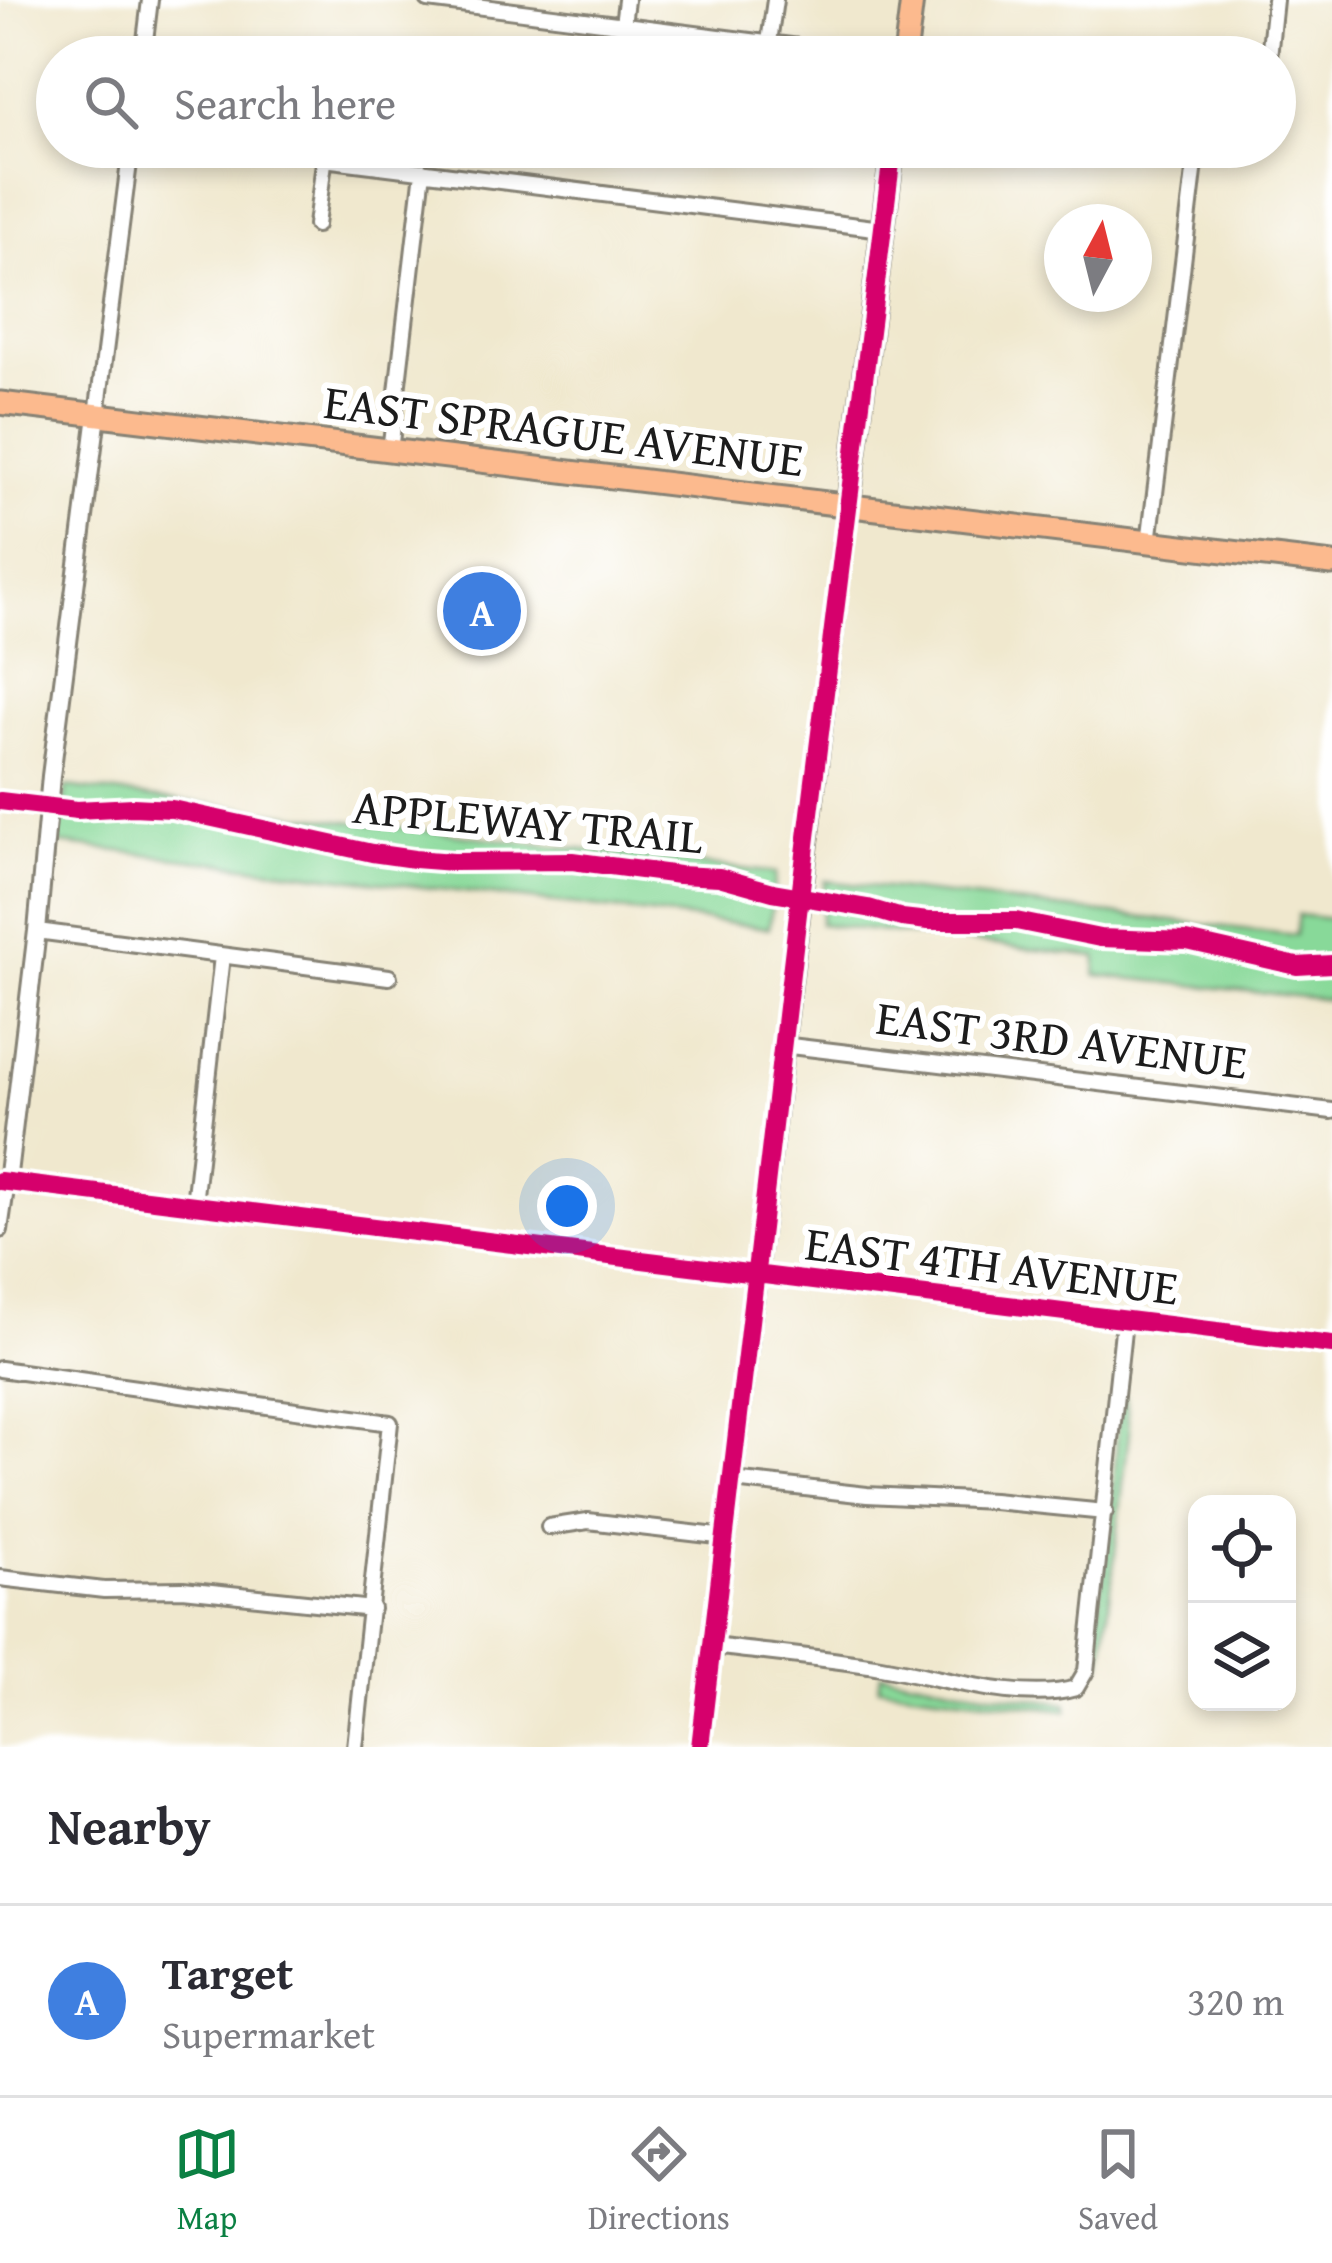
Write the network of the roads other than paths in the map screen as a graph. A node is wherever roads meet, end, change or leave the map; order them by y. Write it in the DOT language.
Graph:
graph roads {
  1 [pos="150,0"];
  2 [pos="432,0"];
  3 [pos="626,0"];
  4 [pos="775,0"];
  5 [pos="912,0"];
  6 [pos="1275,0"];
  7 [pos="622,24"];
  8 [pos="146,36"];
  9 [pos="720,36"];
  10 [pos="770,36"];
  11 [pos="908,36"];
  12 [pos="1271,36"];
  13 [pos="128,168"];
  14 [pos="323,168"];
  15 [pos="407,168"];
  16 [pos="890,168"];
  17 [pos="1194,168"];
  18 [pos="423,171"];
  19 [pos="316,225"];
  20 [pos="882,229"];
  21 [pos="0,404"];
  22 [pos="98,415"];
  23 [pos="390,451"];
  24 [pos="848,508"];
  25 [pos="1149,542"];
  26 [pos="1332,564"];
  27 [pos="38,931"];
  28 [pos="223,956"];
  29 [pos="389,977"];
  30 [pos="782,1045"];
  31 [pos="1332,1111"];
  32 [pos="3,1182"];
  33 [pos="194,1204"];
  34 [pos="0,1230"];
  35 [pos="755,1274"];
  36 [pos="1124,1321"];
  37 [pos="1332,1345"];
  38 [pos="0,1369"];
  39 [pos="733,1480"];
  40 [pos="1105,1511"];
  41 [pos="549,1527"];
  42 [pos="726,1538"];
  43 [pos="0,1578"];
  44 [pos="372,1610"];
  45 [pos="713,1646"];
  46 [pos="355,1747"];
  47 [pos="700,1747"];
  1 -- 8 [label="street"];
  2 -- 7 [label="street"];
  3 -- 7 [label="street"];
  4 -- 10 [label="street"];
  5 -- 11 [label="main road"];
  6 -- 12 [label="street"];
  7 -- 9 [label="street"];
  13 -- 22 [label="street"];
  14 -- 19 [label="street"];
  15 -- 18 [label="street"];
  16 -- 20 [label="main road"];
  17 -- 25 [label="street"];
  18 -- 20 [label="street"];
  18 -- 23 [label="street"];
  20 -- 24 [label="main road"];
  21 -- 22 [label="main road, EAST SPRAGUE AVENUE"];
  22 -- 23 [label="main road, EAST SPRAGUE AVENUE"];
  22 -- 27 [label="street"];
  23 -- 24 [label="main road, EAST SPRAGUE AVENUE"];
  24 -- 25 [label="main road, EAST SPRAGUE AVENUE"];
  24 -- 30 [label="main road"];
  25 -- 26 [label="main road, EAST SPRAGUE AVENUE"];
  27 -- 28 [label="street"];
  27 -- 32 [label="street"];
  28 -- 29 [label="street"];
  28 -- 33 [label="street"];
  30 -- 31 [label="street, EAST 3RD AVENUE"];
  30 -- 35 [label="main road"];
  32 -- 33 [label="street, EAST 4TH AVENUE"];
  32 -- 34 [label="street"];
  33 -- 35 [label="street, EAST 4TH AVENUE"];
  35 -- 36 [label="street, EAST 4TH AVENUE"];
  35 -- 39 [label="main road"];
  36 -- 37 [label="street, EAST 4TH AVENUE"];
  36 -- 40 [label="street"];
  38 -- 44 [label="street"];
  39 -- 40 [label="street"];
  39 -- 42 [label="main road"];
  40 -- 45 [label="street"];
  41 -- 42 [label="street"];
  42 -- 45 [label="main road"];
  43 -- 44 [label="street"];
  44 -- 46 [label="street"];
  45 -- 47 [label="main road"];
}
